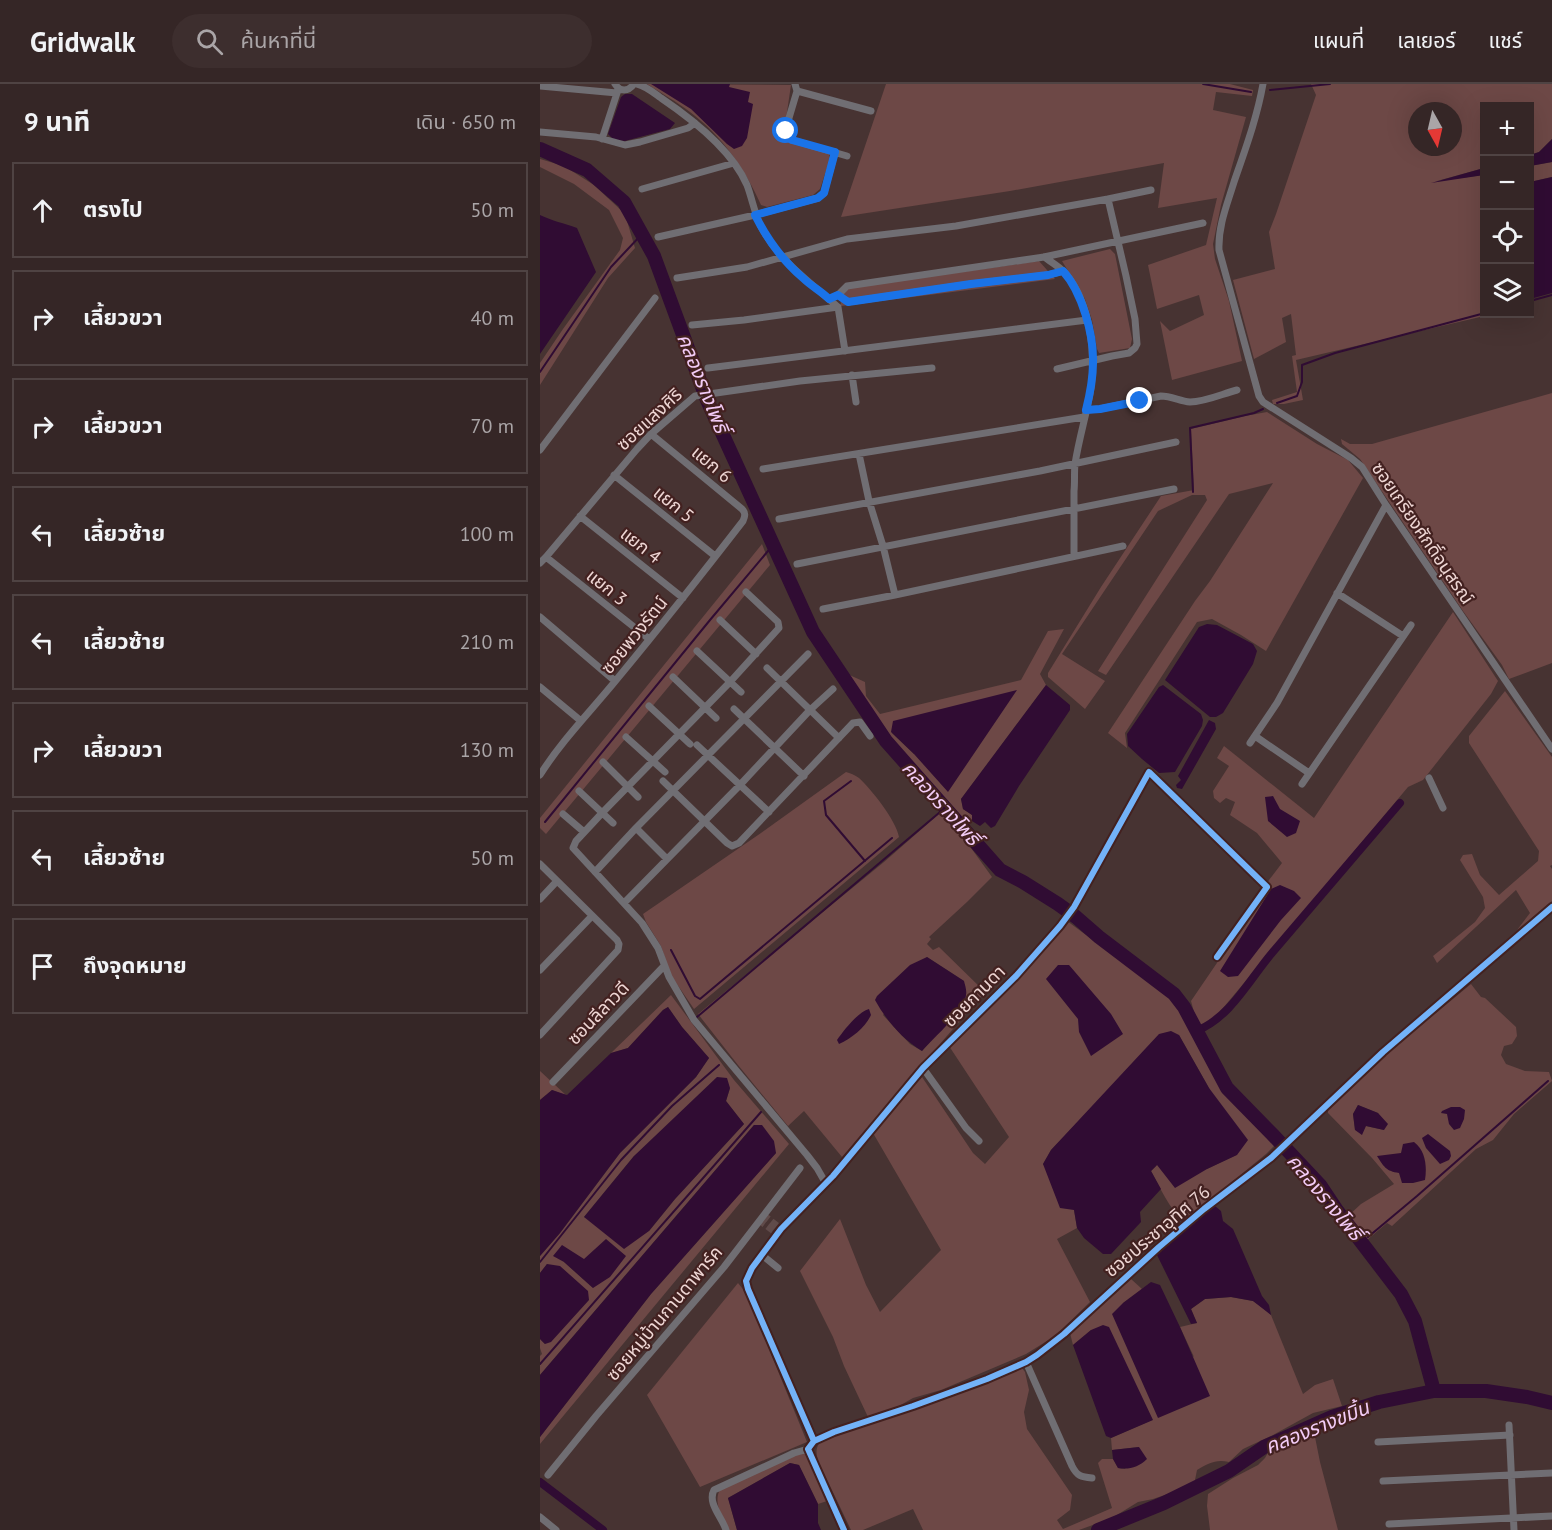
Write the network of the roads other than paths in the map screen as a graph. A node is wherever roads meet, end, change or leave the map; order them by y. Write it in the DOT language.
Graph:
graph roads {
  1 [pos="636,84"];
  2 [pos="1263,84"];
  3 [pos="540,86"];
  4 [pos="616,87"];
  5 [pos="796,87"];
  6 [pos="871,111"];
  7 [pos="695,123"];
  8 [pos="540,132"];
  9 [pos="602,139"];
  10 [pos="835,152"];
  11 [pos="847,156"];
  12 [pos="734,163"];
  13 [pos="642,189"];
  14 [pos="1151,190"];
  15 [pos="1108,199"];
  16 [pos="755,215"];
  17 [pos="1203,223"];
  18 [pos="658,237"];
  19 [pos="1119,242"];
  20 [pos="1044,257"];
  21 [pos="783,258"];
  22 [pos="1063,271"];
  23 [pos="677,278"];
  24 [pos="838,295"];
  25 [pos="655,298"];
  26 [pos="829,299"];
  27 [pos="838,307"];
  28 [pos="1087,320"];
  29 [pos="693,325"];
  30 [pos="845,351"];
  31 [pos="1094,360"];
  32 [pos="708,368"];
  33 [pos="932,368"];
  34 [pos="1057,369"];
  35 [pos="852,375"];
  36 [pos="1237,390"];
  37 [pos="856,402"];
  38 [pos="1085,413"];
  39 [pos="651,434"];
  40 [pos="1176,442"];
  41 [pos="540,450"];
  42 [pos="859,454"];
  43 [pos="1075,464"];
  44 [pos="763,469"];
  45 [pos="614,475"];
  46 [pos="1174,489"];
  47 [pos="869,501"];
  48 [pos="1386,505"];
  49 [pos="1073,510"];
  50 [pos="580,516"];
  51 [pos="779,519"];
  52 [pos="743,521"];
  53 [pos="883,546"];
  54 [pos="1123,546"];
  55 [pos="715,556"];
  56 [pos="1074,556"];
  57 [pos="546,557"];
  58 [pos="540,563"];
  59 [pos="797,564"];
  60 [pos="746,592"];
  61 [pos="1337,593"];
  62 [pos="895,595"];
  63 [pos="683,598"];
  64 [pos="823,609"];
  65 [pos="540,617"];
  66 [pos="720,620"];
  67 [pos="1411,625"];
  68 [pos="1403,636"];
  69 [pos="649,639"];
  70 [pos="697,651"];
  71 [pos="756,654"];
  72 [pos="808,654"];
  73 [pos="767,668"];
  74 [pos="673,677"];
  75 [pos="615,681"];
  76 [pos="780,681"];
  77 [pos="730,682"];
  78 [pos="540,687"];
  79 [pos="833,689"];
  80 [pos="741,692"];
  81 [pos="649,706"];
  82 [pos="705,706"];
  83 [pos="734,709"];
  84 [pos="810,710"];
  85 [pos="716,718"];
  86 [pos="744,718"];
  87 [pos="581,721"];
  88 [pos="678,733"];
  89 [pos="870,736"];
  90 [pos="1255,736"];
  91 [pos="626,737"];
  92 [pos="838,738"];
  93 [pos="1250,743"];
  94 [pos="774,748"];
  95 [pos="1552,749"];
  96 [pos="708,756"];
  97 [pos="653,761"];
  98 [pos="603,762"];
  99 [pos="543,763"];
  100 [pos="665,772"];
  101 [pos="1309,773"];
  102 [pos="540,775"];
  103 [pos="804,776"];
  104 [pos="1429,778"];
  105 [pos="663,781"];
  106 [pos="1302,784"];
  107 [pos="628,786"];
  108 [pos="739,786"];
  109 [pos="673,791"];
  110 [pos="579,792"];
  111 [pos="638,797"];
  112 [pos="1443,808"];
  113 [pos="603,812"];
  114 [pos="769,812"];
  115 [pos="563,814"];
  116 [pos="704,821"];
  117 [pos="613,823"];
  118 [pos="636,828"];
  119 [pos="584,832"];
  120 [pos="667,859"];
  121 [pos="540,864"];
  122 [pos="595,872"];
  123 [pos="557,881"];
  124 [pos="540,899"];
  125 [pos="624,903"];
  126 [pos="1552,907"];
  127 [pos="592,915"];
  128 [pos="1217,957"];
  129 [pos="664,966"];
  130 [pos="540,969"];
  131 [pos="540,1035"];
  132 [pos="923,1068"];
  133 [pos="554,1082"];
  134 [pos="979,1141"];
  135 [pos="800,1168"];
  136 [pos="825,1182"];
  137 [pos="762,1255"];
  138 [pos="778,1268"];
  139 [pos="1026,1362"];
  140 [pos="1509,1425"];
  141 [pos="1510,1436"];
  142 [pos="814,1441"];
  143 [pos="1378,1442"];
  144 [pos="808,1449"];
  145 [pos="1552,1473"];
  146 [pos="548,1475"];
  147 [pos="1511,1475"];
  148 [pos="1092,1478"];
  149 [pos="1383,1482"];
  150 [pos="540,1516"];
  151 [pos="1552,1516"];
  152 [pos="1513,1518"];
  153 [pos="1389,1524"];
  154 [pos="556,1530"];
  155 [pos="726,1530"];
  156 [pos="844,1530"];
  157 [pos="1514,1530"];
  1 -- 4 [label="street"];
  1 -- 7 [label="street"];
  2 -- 48 [label="street, ซอยเกรียงศักดิ์อนุสรณ์"];
  3 -- 4 [label="street"];
  4 -- 9 [label="street"];
  5 -- 6 [label="street"];
  5 -- 10 [label="street"];
  7 -- 9 [label="street"];
  7 -- 12 [label="street"];
  8 -- 9 [label="street"];
  10 -- 11 [label="street"];
  10 -- 16 [label="street"];
  12 -- 13 [label="street"];
  12 -- 16 [label="street"];
  14 -- 15 [label="street"];
  15 -- 19 [label="street"];
  15 -- 21 [label="street"];
  16 -- 18 [label="street"];
  16 -- 21 [label="street"];
  17 -- 19 [label="street"];
  19 -- 20 [label="street"];
  19 -- 31 [label="street"];
  20 -- 22 [label="street"];
  20 -- 24 [label="street"];
  21 -- 23 [label="street"];
  21 -- 26 [label="street"];
  22 -- 24 [label="street"];
  22 -- 28 [label="street"];
  24 -- 26 [label="street"];
  25 -- 41 [label="street"];
  26 -- 27 [label="street"];
  27 -- 29 [label="street"];
  27 -- 30 [label="street"];
  28 -- 30 [label="street"];
  28 -- 31 [label="street"];
  30 -- 32 [label="street"];
  31 -- 34 [label="street"];
  31 -- 38 [label="street"];
  33 -- 35 [label="street, ซอยแสงศิริ"];
  35 -- 37 [label="street"];
  35 -- 39 [label="street, ซอยแสงศิริ"];
  36 -- 38 [label="street"];
  38 -- 42 [label="street"];
  38 -- 43 [label="street"];
  39 -- 45 [label="street, ซอยแสงศิริ"];
  39 -- 52 [label="street, แยก 6"];
  40 -- 43 [label="street"];
  42 -- 44 [label="street"];
  42 -- 47 [label="street"];
  43 -- 47 [label="street"];
  43 -- 49 [label="street"];
  45 -- 50 [label="street, ซอยแสงศิริ"];
  45 -- 55 [label="street, แยก 5"];
  46 -- 49 [label="street"];
  47 -- 51 [label="street"];
  47 -- 53 [label="street"];
  48 -- 61 [label="street"];
  48 -- 95 [label="street, ซอยเกรียงศักดิ์อนุสรณ์"];
  49 -- 53 [label="street"];
  49 -- 56 [label="street"];
  50 -- 57 [label="street, ซอยแสงศิริ"];
  50 -- 63 [label="street, แยก 4"];
  52 -- 55 [label="street, ซอยพวงรัตน์"];
  53 -- 59 [label="street"];
  53 -- 62 [label="street"];
  54 -- 56 [label="street"];
  55 -- 63 [label="street, ซอยพวงรัตน์"];
  56 -- 62 [label="street"];
  57 -- 58 [label="street, ซอยแสงศิริ"];
  57 -- 69 [label="street, แยก 3"];
  60 -- 71 [label="street"];
  61 -- 68 [label="street"];
  61 -- 90 [label="street"];
  62 -- 64 [label="street"];
  63 -- 69 [label="street, ซอยพวงรัตน์"];
  65 -- 75 [label="street"];
  66 -- 71 [label="street"];
  67 -- 68 [label="street"];
  68 -- 101 [label="street"];
  69 -- 75 [label="street, ซอยพวงรัตน์"];
  70 -- 77 [label="street"];
  71 -- 77 [label="street"];
  72 -- 76 [label="street"];
  73 -- 76 [label="street"];
  74 -- 82 [label="street"];
  75 -- 87 [label="street, ซอยพวงรัตน์"];
  76 -- 84 [label="street"];
  76 -- 86 [label="street"];
  77 -- 80 [label="street"];
  77 -- 82 [label="street"];
  78 -- 87 [label="street"];
  79 -- 84 [label="street"];
  81 -- 88 [label="street"];
  82 -- 85 [label="street"];
  82 -- 88 [label="street"];
  83 -- 86 [label="street"];
  84 -- 92 [label="street"];
  84 -- 94 [label="street"];
  86 -- 94 [label="street"];
  86 -- 96 [label="street"];
  87 -- 99 [label="street, ซอยพวงรัตน์"];
  88 -- 96 [label="street"];
  88 -- 97 [label="street"];
  89 -- 92 [label="street"];
  90 -- 93 [label="street"];
  90 -- 101 [label="street"];
  91 -- 97 [label="street"];
  92 -- 103 [label="street"];
  94 -- 103 [label="street"];
  94 -- 108 [label="street"];
  96 -- 108 [label="street"];
  96 -- 109 [label="street"];
  97 -- 100 [label="street"];
  97 -- 107 [label="street"];
  98 -- 107 [label="street"];
  99 -- 102 [label="street, ซอยพวงรัตน์"];
  101 -- 106 [label="street"];
  103 -- 114 [label="street"];
  104 -- 112 [label="street"];
  105 -- 109 [label="street"];
  107 -- 111 [label="street"];
  107 -- 113 [label="street"];
  108 -- 114 [label="street"];
  108 -- 116 [label="street"];
  109 -- 116 [label="street"];
  109 -- 118 [label="street"];
  110 -- 113 [label="street"];
  113 -- 117 [label="street"];
  113 -- 119 [label="street"];
  114 -- 116 [label="street"];
  115 -- 119 [label="street"];
  116 -- 120 [label="street"];
  118 -- 120 [label="street"];
  118 -- 122 [label="street"];
  119 -- 122 [label="street"];
  120 -- 125 [label="street"];
  121 -- 123 [label="street"];
  122 -- 125 [label="street"];
  123 -- 124 [label="street"];
  123 -- 127 [label="street"];
  125 -- 129 [label="street"];
  126 -- 139 [label="street, ซอยประชาอุทิศ 76"];
  127 -- 130 [label="street"];
  127 -- 131 [label="street"];
  128 -- 132 [label="street, ซอยกานดา"];
  129 -- 133 [label="street, ซอนลีลาวดี"];
  129 -- 136 [label="street"];
  132 -- 134 [label="street"];
  132 -- 136 [label="street, ซอยกานดา"];
  135 -- 146 [label="street, ซอยหมู่บ้านกานดาพาร์ค"];
  136 -- 137 [label="street, ซอยกานดา"];
  137 -- 138 [label="street"];
  137 -- 142 [label="street, ซอยกานดา"];
  139 -- 142 [label="street, ซอยประชาอุทิศ 76"];
  139 -- 148 [label="street"];
  140 -- 141 [label="street"];
  141 -- 143 [label="street"];
  141 -- 147 [label="street"];
  142 -- 144 [label="street"];
  144 -- 155 [label="street"];
  144 -- 156 [label="street"];
  145 -- 147 [label="street"];
  147 -- 149 [label="street"];
  147 -- 152 [label="street"];
  150 -- 154 [label="street"];
  151 -- 152 [label="street"];
  152 -- 153 [label="street"];
  152 -- 157 [label="street"];
}
